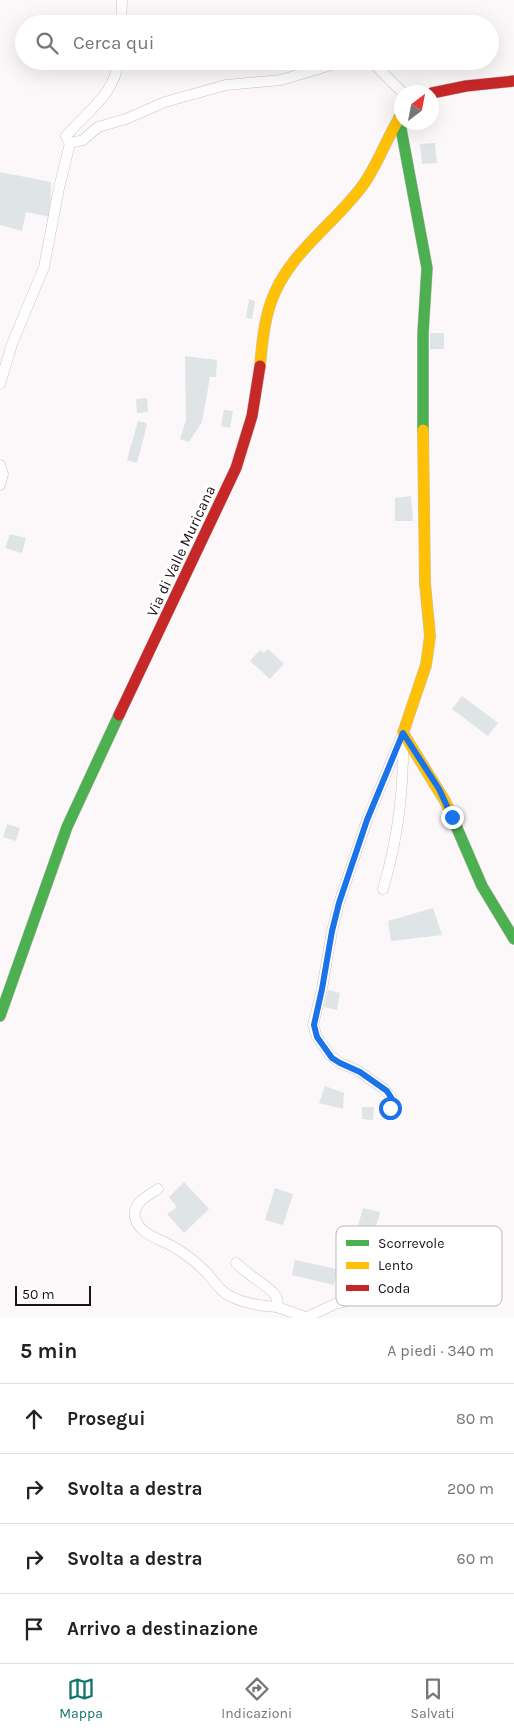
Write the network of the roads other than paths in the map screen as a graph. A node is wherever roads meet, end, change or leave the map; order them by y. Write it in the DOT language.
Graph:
graph roads {
  1 [pos="122,0"];
  2 [pos="121,15"];
  3 [pos="117,70"];
  4 [pos="315,70"];
  5 [pos="380,70"];
  6 [pos="514,81"];
  7 [pos="395,85"];
  8 [pos="439,92"];
  9 [pos="394,127"];
  10 [pos="402,130"];
  11 [pos="70,143"];
  12 [pos="0,384"];
  13 [pos="0,465"];
  14 [pos="0,485"];
  15 [pos="403,733"];
  16 [pos="383,890"];
  17 [pos="514,938"];
  18 [pos="0,1016"];
  19 [pos="388,1111"];
  20 [pos="158,1189"];
  21 [pos="236,1263"];
  22 [pos="336,1304"];
  23 [pos="277,1307"];
  24 [pos="305,1318"];
  1 -- 2 [label="street"];
  3 -- 11 [label="street"];
  4 -- 11 [label="street"];
  5 -- 7 [label="street"];
  6 -- 8 [label="street"];
  9 -- 18 [label="street, Via di Valle Muricana"];
  10 -- 15 [label="street"];
  11 -- 12 [label="street"];
  13 -- 14 [label="street"];
  15 -- 16 [label="street"];
  15 -- 17 [label="street"];
  15 -- 19 [label="street"];
  20 -- 23 [label="street"];
  21 -- 23 [label="street"];
  22 -- 24 [label="street"];
  23 -- 24 [label="street"];
}
